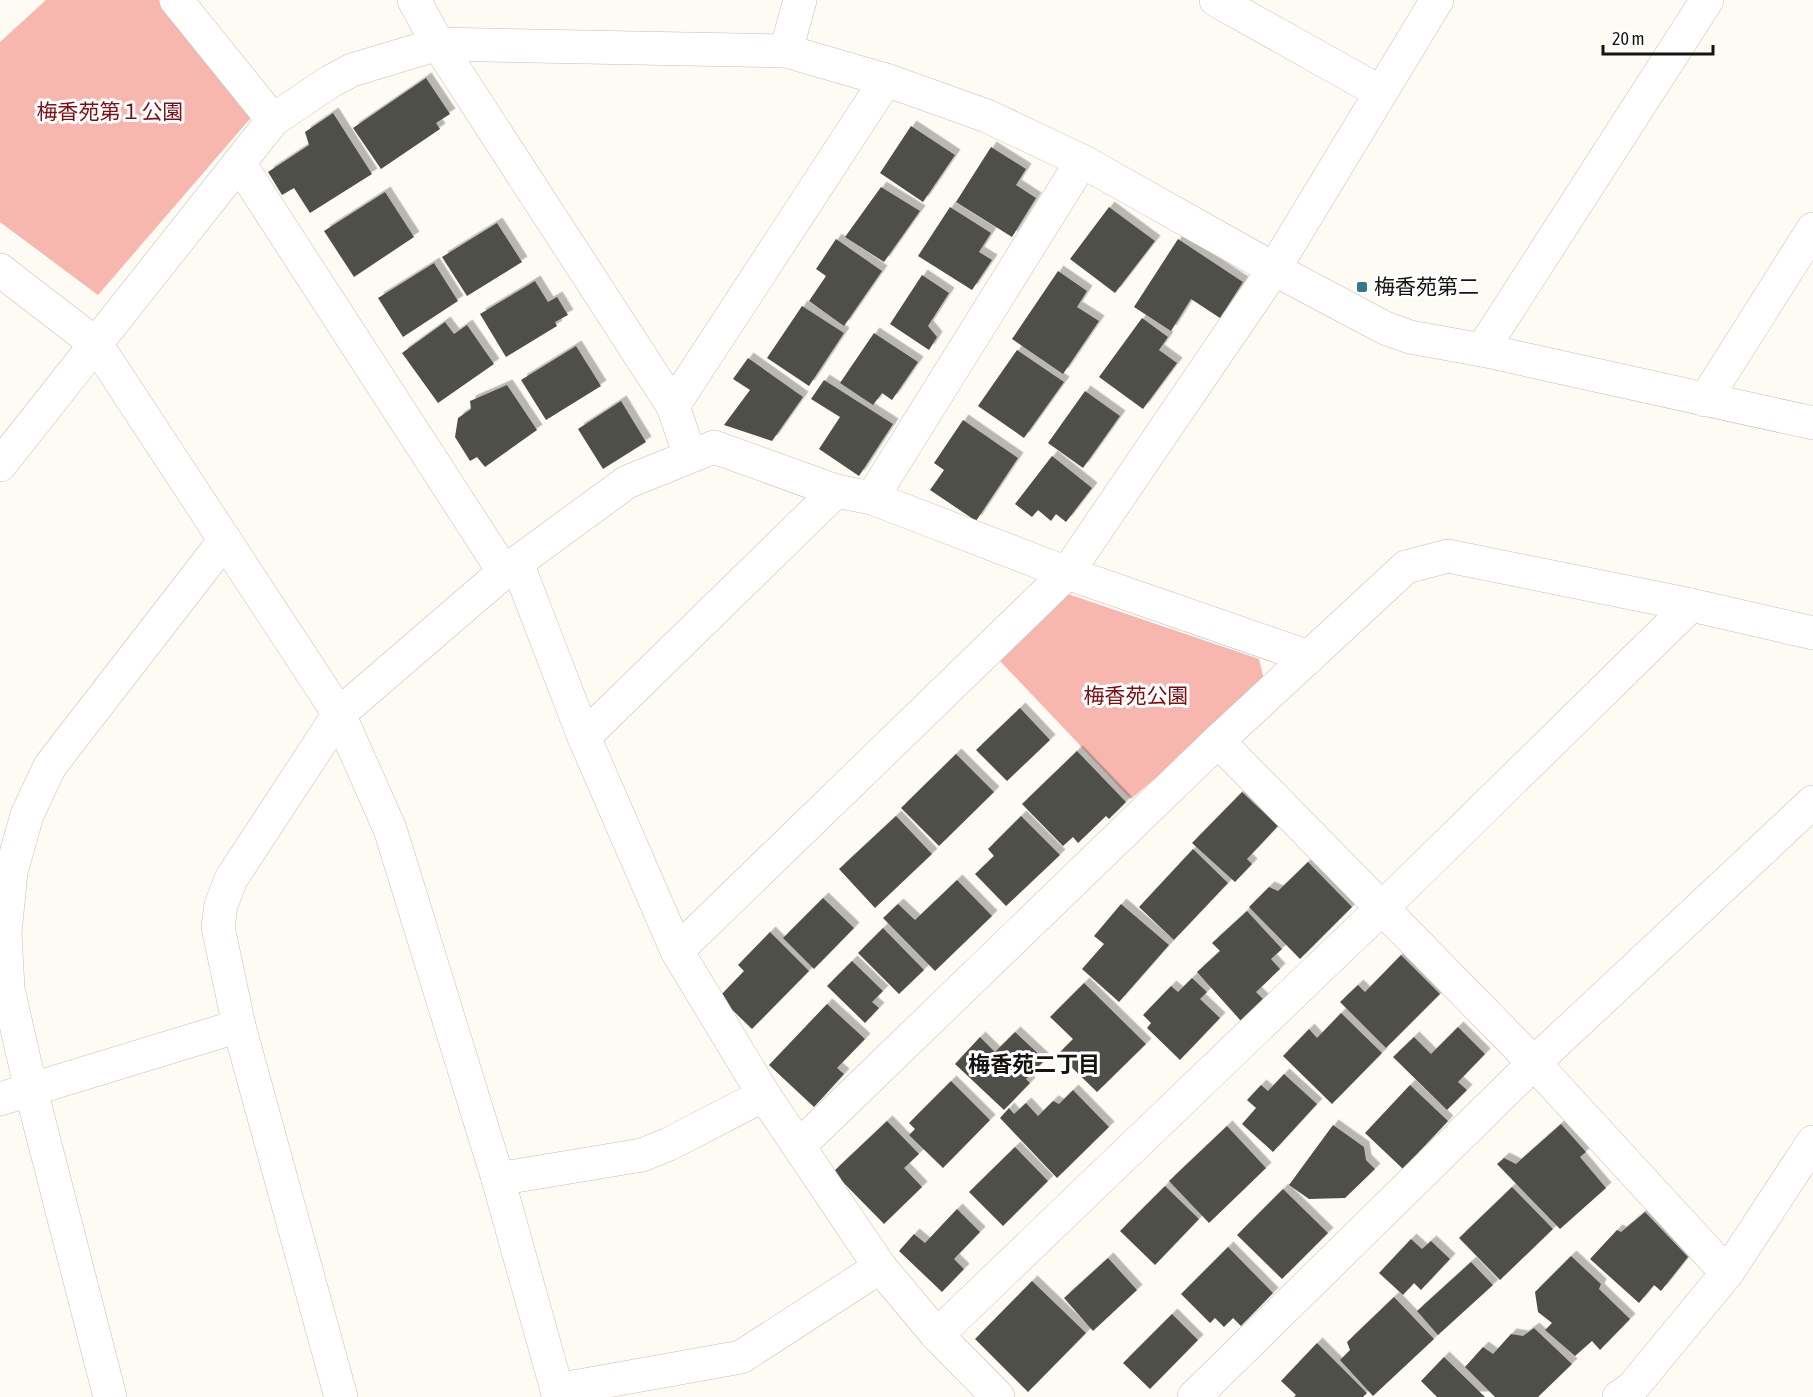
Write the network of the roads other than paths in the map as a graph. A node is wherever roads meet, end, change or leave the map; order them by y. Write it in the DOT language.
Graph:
graph roads {
  1 [pos="176,0"];
  2 [pos="414,0"];
  3 [pos="800,0"];
  4 [pos="1216,0"];
  5 [pos="1437,0"];
  6 [pos="1707,0"];
  7 [pos="438,44"];
  8 [pos="786,51"];
  9 [pos="886,80"];
  10 [pos="1380,92"];
  11 [pos="273,120"];
  12 [pos="1082,161"];
  13 [pos="239,163"];
  14 [pos="1813,229"];
  15 [pos="1274,269"];
  16 [pos="0,270"];
  17 [pos="96,344"];
  18 [pos="1482,350"];
  19 [pos="1705,400"];
  20 [pos="673,406"];
  21 [pos="1813,423"];
  22 [pos="690,456"];
  23 [pos="0,465"];
  24 [pos="836,491"];
  25 [pos="872,498"];
  26 [pos="225,540"];
  27 [pos="510,567"];
  28 [pos="1067,573"];
  29 [pos="1691,605"];
  30 [pos="1813,633"];
  31 [pos="1309,657"];
  32 [pos="339,714"];
  33 [pos="584,737"];
  34 [pos="1218,741"];
  35 [pos="1813,802"];
  36 [pos="1382,908"];
  37 [pos="677,951"];
  38 [pos="239,1026"];
  39 [pos="1534,1063"];
  40 [pos="31,1090"];
  41 [pos="764,1095"];
  42 [pos="0,1100"];
  43 [pos="1813,1142"];
  44 [pos="799,1146"];
  45 [pos="498,1179"];
  46 [pos="880,1267"];
  47 [pos="1727,1273"];
  48 [pos="937,1335"];
  49 [pos="558,1394"];
  50 [pos="110,1397"];
  51 [pos="341,1397"];
  52 [pos="998,1397"];
  53 [pos="1194,1397"];
  54 [pos="1619,1397"];
  1 -- 11 [label="street"];
  2 -- 7 [label="street"];
  3 -- 8 [label="street"];
  4 -- 10 [label="street"];
  5 -- 10 [label="street"];
  6 -- 18 [label="street"];
  7 -- 8 [label="street"];
  7 -- 11 [label="street"];
  7 -- 20 [label="street"];
  8 -- 9 [label="street"];
  9 -- 12 [label="street"];
  9 -- 20 [label="street"];
  10 -- 15 [label="street"];
  11 -- 13 [label="street"];
  12 -- 15 [label="street"];
  12 -- 25 [label="street"];
  13 -- 17 [label="street"];
  13 -- 27 [label="street"];
  14 -- 19 [label="street"];
  15 -- 18 [label="street"];
  15 -- 28 [label="street"];
  16 -- 17 [label="street"];
  17 -- 23 [label="street"];
  17 -- 26 [label="street"];
  18 -- 19 [label="street"];
  19 -- 21 [label="street"];
  20 -- 22 [label="street"];
  22 -- 24 [label="street"];
  22 -- 27 [label="street"];
  24 -- 25 [label="street"];
  24 -- 33 [label="street"];
  25 -- 28 [label="street"];
  26 -- 32 [label="street"];
  26 -- 40 [label="street"];
  27 -- 32 [label="street"];
  27 -- 33 [label="street"];
  28 -- 31 [label="street"];
  28 -- 37 [label="street"];
  29 -- 30 [label="street"];
  29 -- 31 [label="street"];
  29 -- 36 [label="street"];
  31 -- 34 [label="street"];
  32 -- 38 [label="street"];
  32 -- 45 [label="street"];
  33 -- 37 [label="street"];
  34 -- 36 [label="street"];
  34 -- 44 [label="street"];
  35 -- 39 [label="street"];
  36 -- 39 [label="street"];
  36 -- 48 [label="street"];
  37 -- 41 [label="street"];
  38 -- 40 [label="street"];
  38 -- 51 [label="street"];
  39 -- 47 [label="street"];
  39 -- 53 [label="street"];
  40 -- 42 [label="street"];
  40 -- 50 [label="street"];
  41 -- 44 [label="street"];
  41 -- 45 [label="street"];
  43 -- 47 [label="street"];
  44 -- 46 [label="street"];
  45 -- 49 [label="street"];
  46 -- 48 [label="street"];
  46 -- 49 [label="street"];
  47 -- 54 [label="street"];
  48 -- 52 [label="street"];
}
